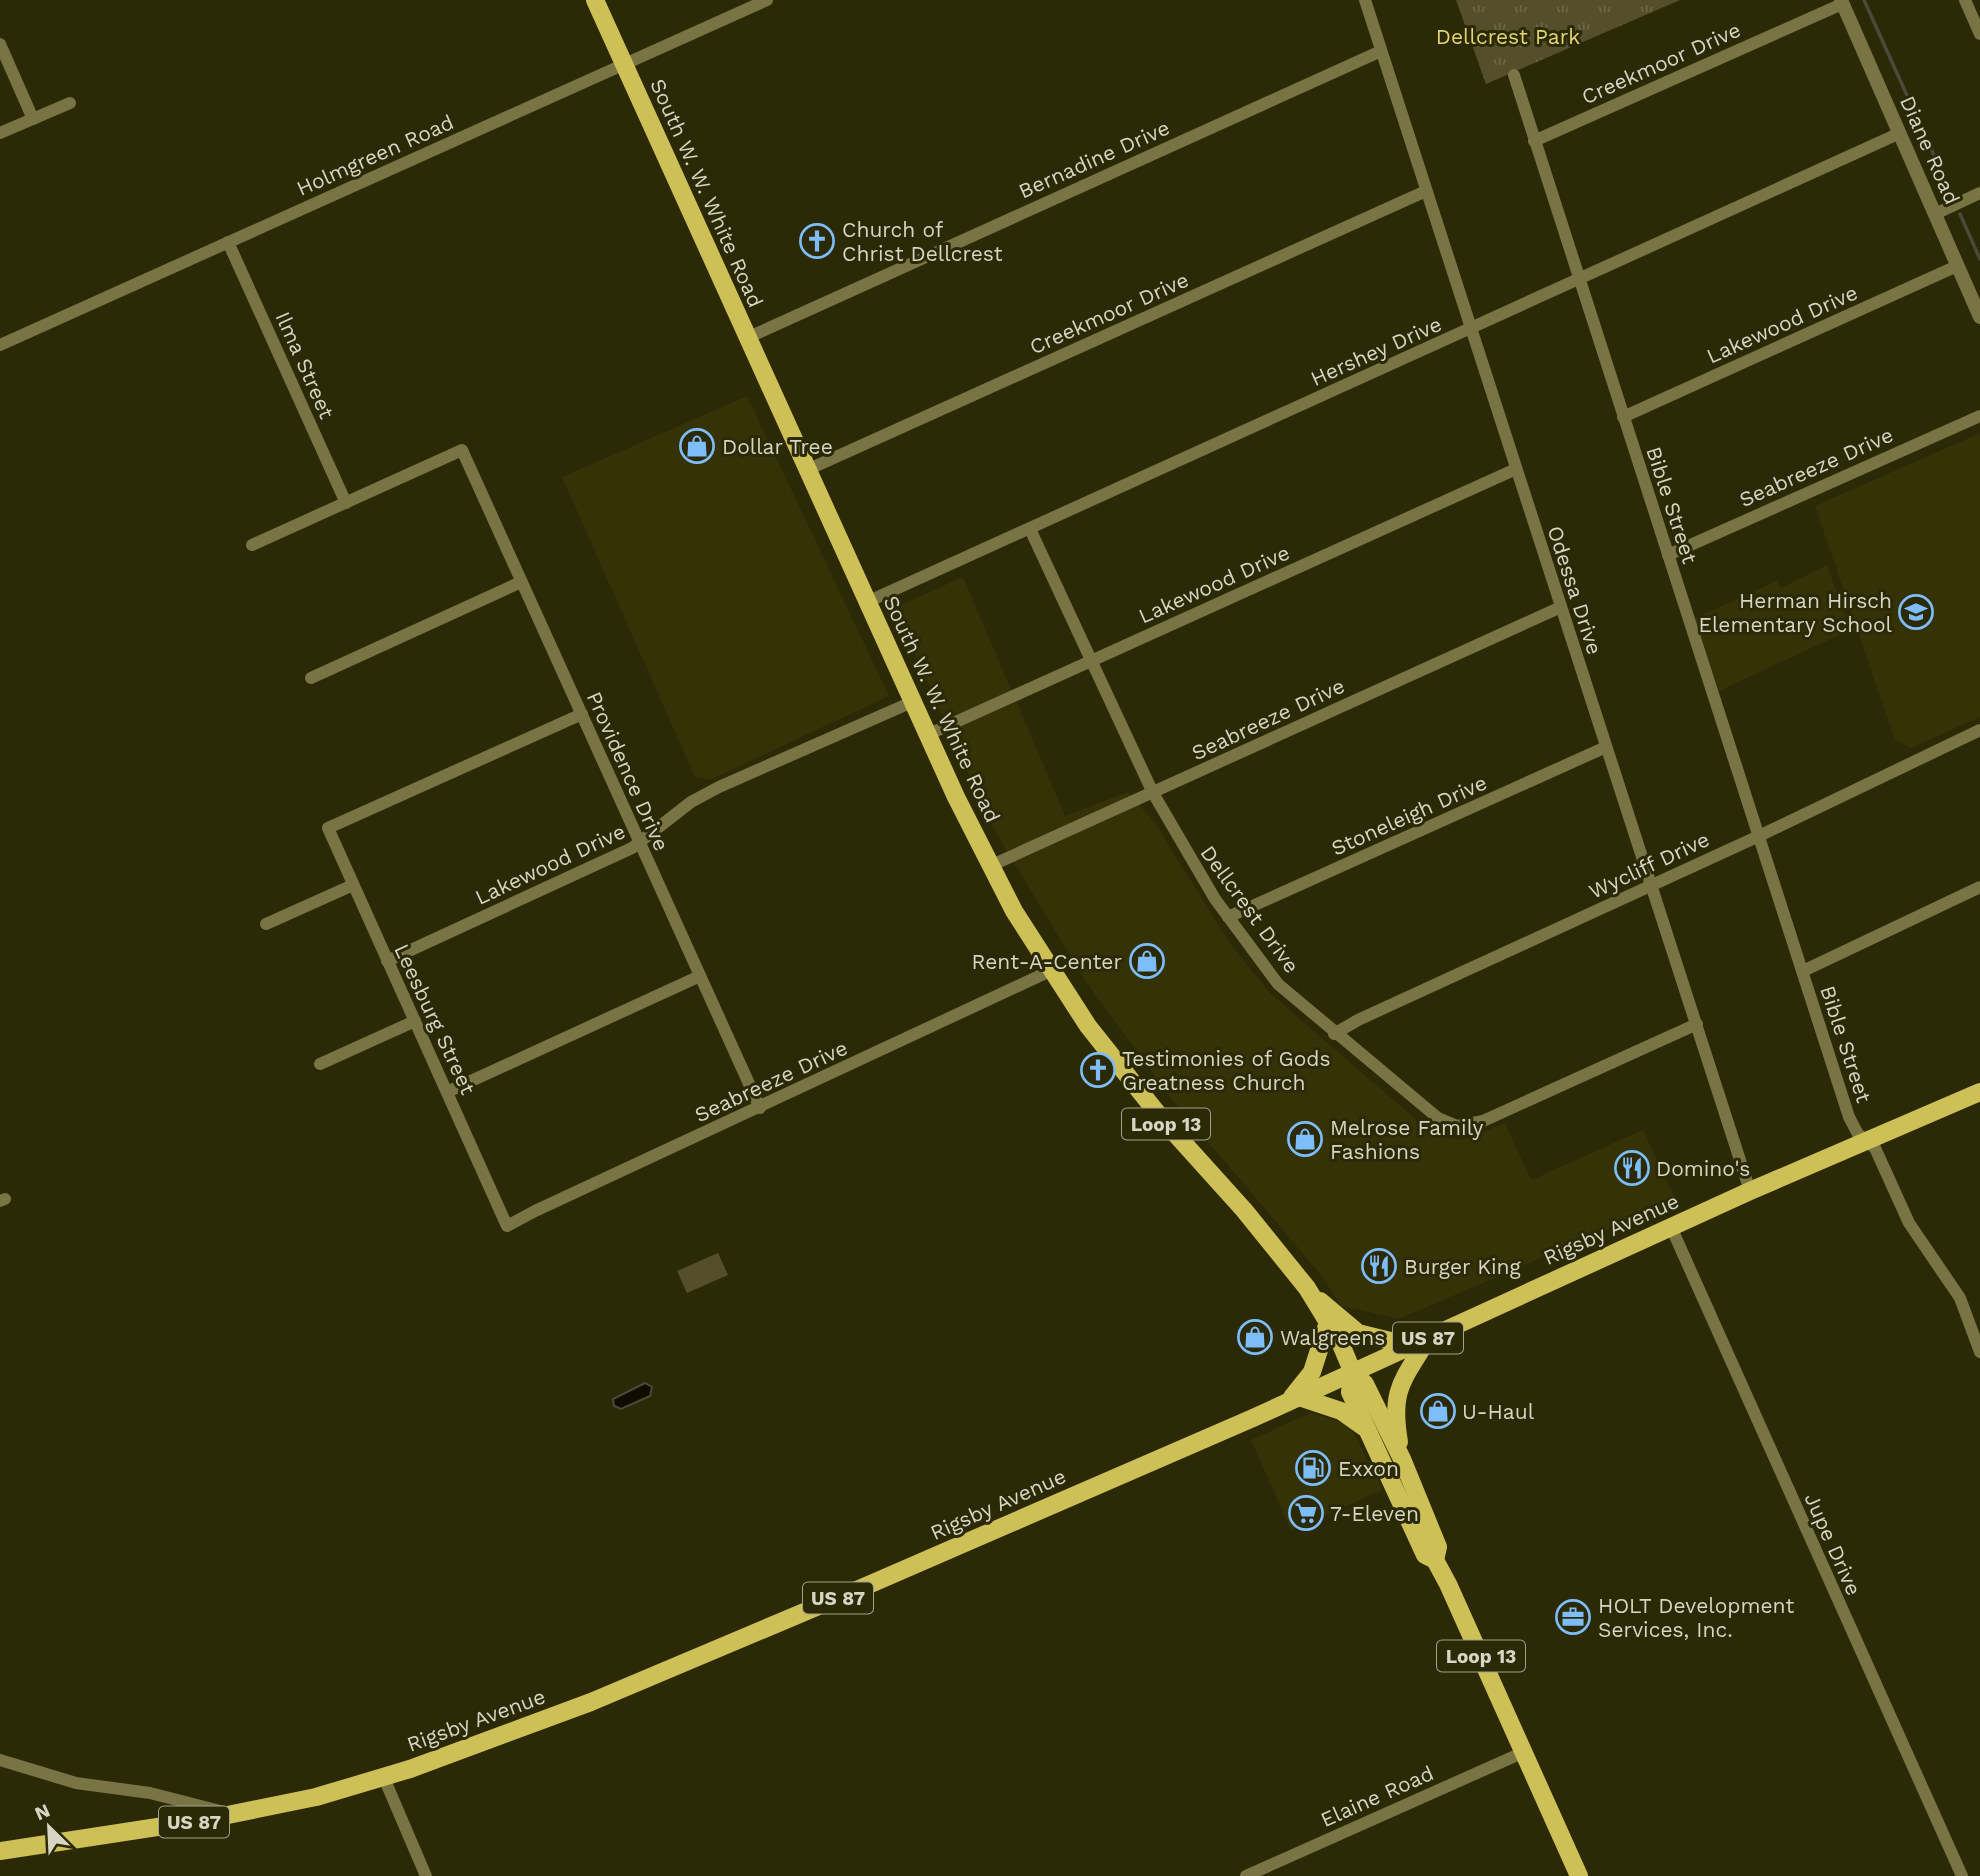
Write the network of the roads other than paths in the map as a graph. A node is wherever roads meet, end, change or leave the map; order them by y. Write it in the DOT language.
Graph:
graph roads {
  1 [pos="595,0"];
  2 [pos="767,0"];
  3 [pos="1365,0"];
  4 [pos="1965,0"];
  5 [pos="1841,2"];
  6 [pos="1980,34"];
  7 [pos="0,44"];
  8 [pos="1381,51"];
  9 [pos="624,65"];
  10 [pos="1514,75"];
  11 [pos="70,103"];
  12 [pos="33,119"];
  13 [pos="0,133"];
  14 [pos="1900,133"];
  15 [pos="1534,141"];
  16 [pos="1426,191"];
  17 [pos="1980,193"];
  18 [pos="1935,214"];
  19 [pos="228,242"];
  20 [pos="1957,266"];
  21 [pos="1579,279"];
  22 [pos="1980,317"];
  23 [pos="1471,329"];
  24 [pos="747,338"];
  25 [pos="0,345"];
  26 [pos="1980,416"];
  27 [pos="1623,417"];
  28 [pos="1516,469"];
  29 [pos="807,470"];
  30 [pos="346,503"];
  31 [pos="1030,529"];
  32 [pos="252,545"];
  33 [pos="1668,555"];
  34 [pos="521,582"];
  35 [pos="867,602"];
  36 [pos="1561,607"];
  37 [pos="1091,661"];
  38 [pos="311,678"];
  39 [pos="912,702"];
  40 [pos="582,715"];
  41 [pos="1980,730"];
  42 [pos="927,735"];
  43 [pos="1606,747"];
  44 [pos="1153,793"];
  45 [pos="1759,836"];
  46 [pos="640,843"];
  47 [pos="990,866"];
  48 [pos="353,885"];
  49 [pos="1651,886"];
  50 [pos="1980,887"];
  51 [pos="1228,917"];
  52 [pos="266,924"];
  53 [pos="387,961"];
  54 [pos="1050,971"];
  55 [pos="1803,971"];
  56 [pos="700,976"];
  57 [pos="415,1021"];
  58 [pos="1697,1024"];
  59 [pos="1334,1034"];
  60 [pos="320,1064"];
  61 [pos="447,1092"];
  62 [pos="1980,1092"];
  63 [pos="760,1108"];
  64 [pos="1868,1140"];
  65 [pos="1750,1191"];
  66 [pos="507,1226"];
  67 [pos="1671,1227"];
  68 [pos="1312,1295"];
  69 [pos="1328,1322"];
  70 [pos="1429,1337"];
  71 [pos="1412,1346"];
  72 [pos="1980,1352"];
  73 [pos="1353,1373"];
  74 [pos="1293,1400"];
  75 [pos="1366,1428"];
  76 [pos="1376,1450"];
  77 [pos="1398,1451"];
  78 [pos="1435,1560"];
  79 [pos="1524,1752"];
  80 [pos="0,1760"];
  81 [pos="384,1778"];
  82 [pos="233,1814"];
  83 [pos="0,1851"];
  84 [pos="426,1876"];
  85 [pos="1246,1876"];
  86 [pos="1579,1876"];
  87 [pos="1962,1876"];
  1 -- 9 [label="main road, South W. W. White Road / Loop 13"];
  2 -- 9 [label="street, Holmgreen Road"];
  3 -- 8 [label="street, Odessa Drive"];
  4 -- 6 [label="street"];
  5 -- 14 [label="street, Diane Road"];
  5 -- 15 [label="street, Creekmoor Drive"];
  7 -- 12 [label="street"];
  8 -- 16 [label="street, Odessa Drive"];
  8 -- 24 [label="street, Bernadine Drive"];
  9 -- 19 [label="street, Holmgreen Road"];
  9 -- 24 [label="main road, South W. W. White Road / Loop 13"];
  10 -- 15 [label="street, Bible Street"];
  11 -- 12 [label="street"];
  12 -- 13 [label="street"];
  14 -- 18 [label="street, Diane Road"];
  14 -- 21 [label="street, Hershey Drive"];
  15 -- 21 [label="street, Bible Street"];
  16 -- 23 [label="street, Odessa Drive"];
  16 -- 29 [label="street, Creekmoor Drive"];
  17 -- 18 [label="street"];
  18 -- 20 [label="street, Diane Road"];
  19 -- 25 [label="street, Holmgreen Road"];
  19 -- 30 [label="street, Ilma Street"];
  20 -- 22 [label="street, Diane Road"];
  20 -- 27 [label="street, Lakewood Drive"];
  21 -- 23 [label="street, Hershey Drive"];
  21 -- 27 [label="street, Bible Street"];
  23 -- 28 [label="street, Odessa Drive"];
  23 -- 31 [label="street, Hershey Drive"];
  24 -- 29 [label="main road, South W. W. White Road / Loop 13"];
  26 -- 33 [label="street, Seabreeze Drive"];
  27 -- 33 [label="street, Bible Street"];
  28 -- 36 [label="street, Odessa Drive"];
  28 -- 37 [label="street, Lakewood Drive"];
  29 -- 35 [label="main road, South W. W. White Road / Loop 13"];
  30 -- 32 [label="street"];
  30 -- 34 [label="street, Providence Drive"];
  31 -- 35 [label="street, Hershey Drive"];
  31 -- 37 [label="street, Dellcrest Drive"];
  33 -- 45 [label="street, Bible Street"];
  34 -- 38 [label="street"];
  34 -- 40 [label="street, Providence Drive"];
  35 -- 39 [label="main road, South W. W. White Road / Loop 13"];
  36 -- 43 [label="street, Odessa Drive"];
  36 -- 44 [label="street, Seabreeze Drive"];
  37 -- 42 [label="street, Lakewood Drive"];
  37 -- 44 [label="street, Dellcrest Drive"];
  39 -- 42 [label="main road, South W. W. White Road / Loop 13"];
  39 -- 46 [label="street, Lakewood Drive"];
  40 -- 46 [label="street, Providence Drive"];
  40 -- 48 [label="street, Leesburg Street"];
  41 -- 45 [label="street, Wycliff Drive"];
  42 -- 47 [label="main road, South W. W. White Road / Loop 13"];
  43 -- 49 [label="street, Odessa Drive"];
  43 -- 51 [label="street, Stoneleigh Drive"];
  44 -- 47 [label="street, Seabreeze Drive"];
  44 -- 51 [label="street, Dellcrest Drive"];
  45 -- 49 [label="street, Wycliff Drive"];
  45 -- 55 [label="street, Bible Street"];
  46 -- 53 [label="street, Lakewood Drive"];
  46 -- 56 [label="street, Providence Drive"];
  47 -- 54 [label="main road, South W. W. White Road / Loop 13"];
  48 -- 52 [label="street"];
  48 -- 53 [label="street, Leesburg Street"];
  49 -- 58 [label="street, Odessa Drive"];
  49 -- 59 [label="street, Wycliff Drive"];
  50 -- 55 [label="street"];
  51 -- 59 [label="street, Dellcrest Drive"];
  53 -- 57 [label="street, Leesburg Street"];
  54 -- 63 [label="street, Seabreeze Drive"];
  54 -- 68 [label="main road, South W. W. White Road / Loop 13"];
  55 -- 64 [label="street, Bible Street"];
  56 -- 61 [label="street"];
  56 -- 63 [label="street, Providence Drive"];
  57 -- 60 [label="street"];
  57 -- 61 [label="street, Leesburg Street"];
  58 -- 59 [label="street, Dellcrest Drive"];
  58 -- 65 [label="street, Odessa Drive"];
  61 -- 66 [label="street, Leesburg Street"];
  62 -- 64 [label="main road, Rigsby Avenue / US 87"];
  63 -- 66 [label="street, Seabreeze Drive"];
  64 -- 65 [label="main road, Rigsby Avenue / US 87"];
  64 -- 72 [label="street, Bible Street"];
  65 -- 67 [label="main road, Rigsby Avenue / US 87"];
  67 -- 70 [label="main road, Rigsby Avenue / US 87"];
  67 -- 87 [label="street, Jupe Drive"];
  68 -- 69 [label="main road, South W. W. White Road / Loop 13"];
  68 -- 71 [label="main road"];
  69 -- 73 [label="main road, South W. W. White Road / Loop 13"];
  69 -- 74 [label="main road"];
  70 -- 71 [label="main road, Rigsby Avenue / US 87"];
  70 -- 77 [label="main road"];
  71 -- 73 [label="main road, Rigsby Avenue / US 87"];
  73 -- 74 [label="main road, Rigsby Avenue / US 87"];
  73 -- 75 [label="main road, South W. W. White Road / Loop 13"];
  73 -- 77 [label="main road, South W. W. White Road / Loop 13"];
  74 -- 75 [label="main road"];
  74 -- 81 [label="main road, Rigsby Avenue / US 87"];
  75 -- 76 [label="main road, South W. W. White Road / Loop 13"];
  76 -- 77 [label="main road"];
  76 -- 78 [label="main road, South W. W. White Road / Loop 13"];
  77 -- 78 [label="main road, South W. W. White Road / Loop 13"];
  78 -- 79 [label="main road, South W. W. White Road / Loop 13"];
  79 -- 85 [label="street, Elaine Road"];
  79 -- 86 [label="main road, South W. W. White Road / Loop 13"];
  80 -- 82 [label="street"];
  81 -- 82 [label="main road, Rigsby Avenue / US 87"];
  81 -- 84 [label="street"];
  82 -- 83 [label="main road, Rigsby Avenue / US 87"];
}
